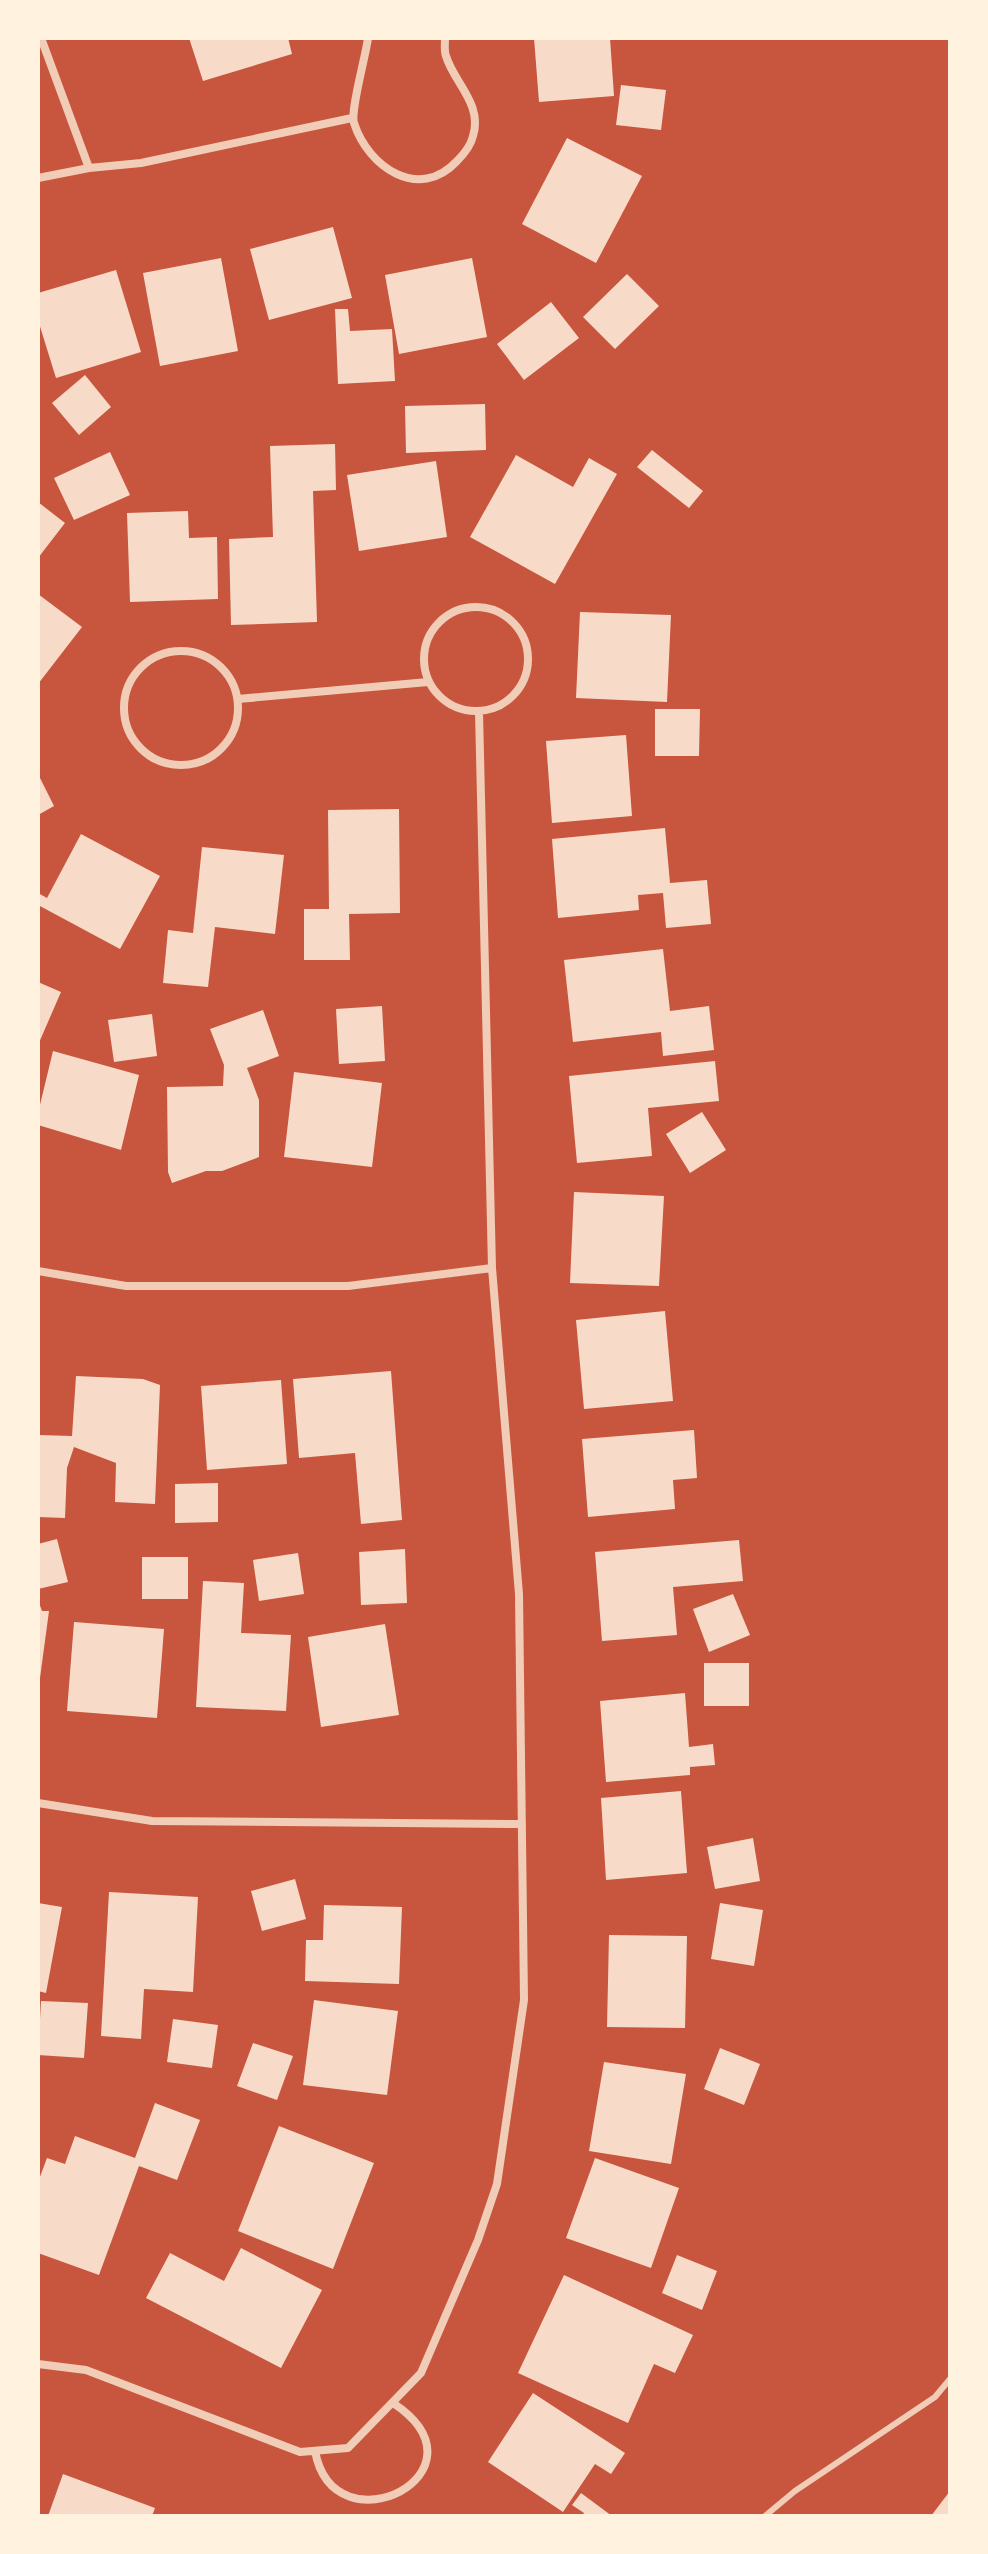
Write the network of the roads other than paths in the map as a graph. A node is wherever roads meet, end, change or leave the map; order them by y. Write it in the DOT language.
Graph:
graph roads {
  1 [pos="41,38"];
  2 [pos="368,38"];
  3 [pos="445,38"];
  4 [pos="352,118"];
  5 [pos="89,168"];
  6 [pos="38,178"];
  7 [pos="428,682"];
  8 [pos="238,699"];
  9 [pos="479,712"];
  10 [pos="492,1268"];
  11 [pos="38,1271"];
  12 [pos="38,1803"];
  13 [pos="522,1824"];
  14 [pos="38,2364"];
  15 [pos="950,2379"];
  16 [pos="393,2403"];
  17 [pos="315,2451"];
  18 [pos="400,2502"];
  19 [pos="358,2509"];
  20 [pos="765,2516"];
  1 -- 5 [label="street"];
  2 -- 4 [label="street"];
  3 -- 4 [label="street"];
  4 -- 5 [label="street"];
  5 -- 6 [label="street"];
  7 -- 8 [label="street"];
  7 -- 9 [label="street"];
  7 -- 9 [label="street"];
  8 -- 8 [label="street"];
  9 -- 10 [label="street"];
  10 -- 11 [label="street"];
  10 -- 13 [label="street"];
  12 -- 13 [label="street"];
  13 -- 16 [label="street"];
  14 -- 17 [label="street"];
  15 -- 20 [label="lane"];
  16 -- 17 [label="street"];
  16 -- 18 [label="street"];
  17 -- 19 [label="street"];
}
